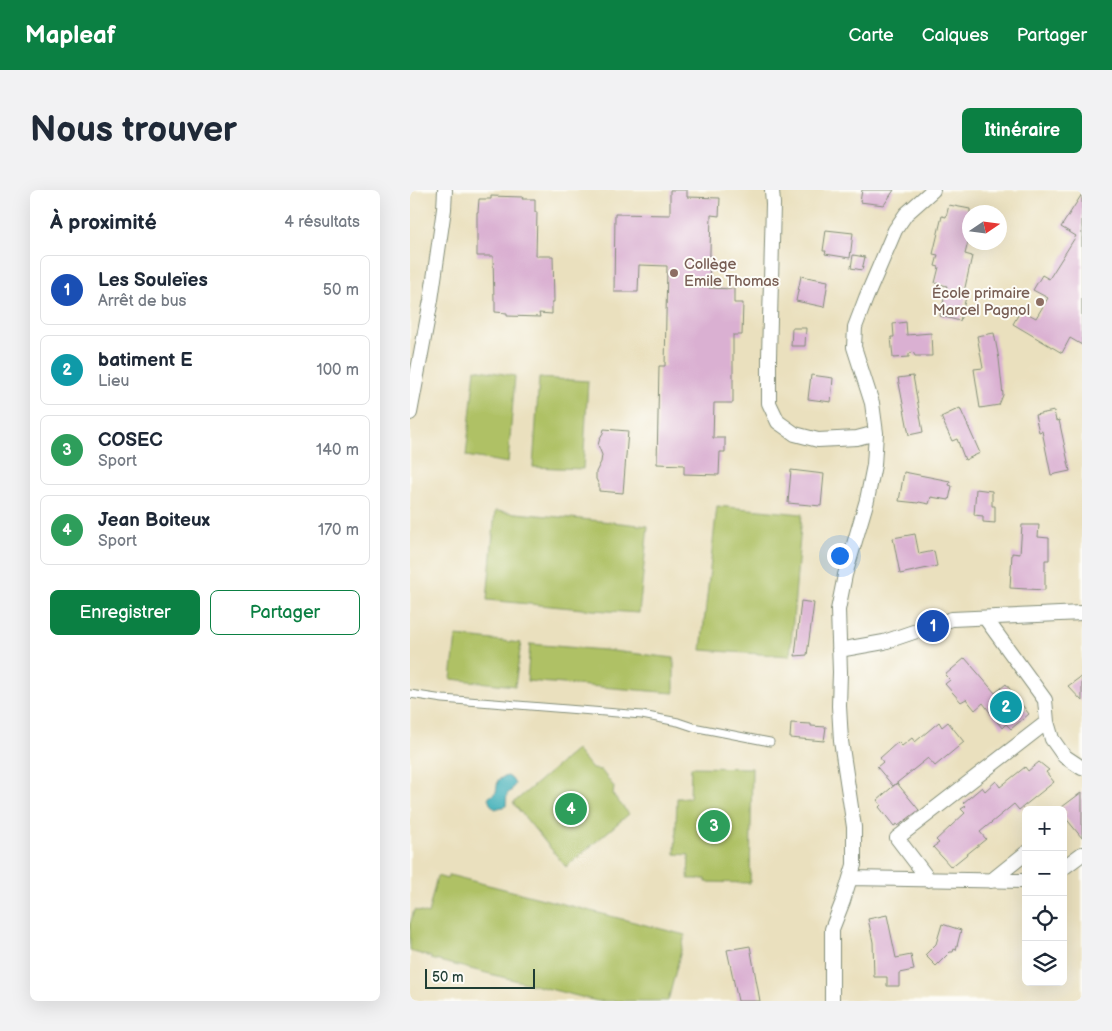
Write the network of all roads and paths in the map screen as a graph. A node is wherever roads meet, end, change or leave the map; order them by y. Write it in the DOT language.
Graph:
graph roads {
  1 [pos="445,190"];
  2 [pos="772,190"];
  3 [pos="933,190"];
  4 [pos="410,412"];
  5 [pos="876,432"];
  6 [pos="1082,613"];
  7 [pos="986,618"];
  8 [pos="839,650"];
  9 [pos="410,694"];
  10 [pos="1046,722"];
  11 [pos="770,742"];
  12 [pos="1082,768"];
  13 [pos="1082,854"];
  14 [pos="1022,856"];
  15 [pos="1067,863"];
  16 [pos="850,878"];
  17 [pos="929,880"];
  18 [pos="991,881"];
  19 [pos="1022,881"];
  20 [pos="832,1001"];
  1 -- 4 [label="street"];
  2 -- 5 [label="street"];
  3 -- 5 [label="street"];
  5 -- 8 [label="street"];
  6 -- 7 [label="street"];
  7 -- 8 [label="street"];
  7 -- 10 [label="street"];
  8 -- 16 [label="street"];
  9 -- 11 [label="lane"];
  10 -- 12 [label="street"];
  10 -- 17 [label="street"];
  13 -- 15 [label="street"];
  14 -- 18 [label="street"];
  16 -- 17 [label="street"];
  16 -- 20 [label="street"];
  17 -- 18 [label="street"];
  18 -- 19 [label="street"];
}
